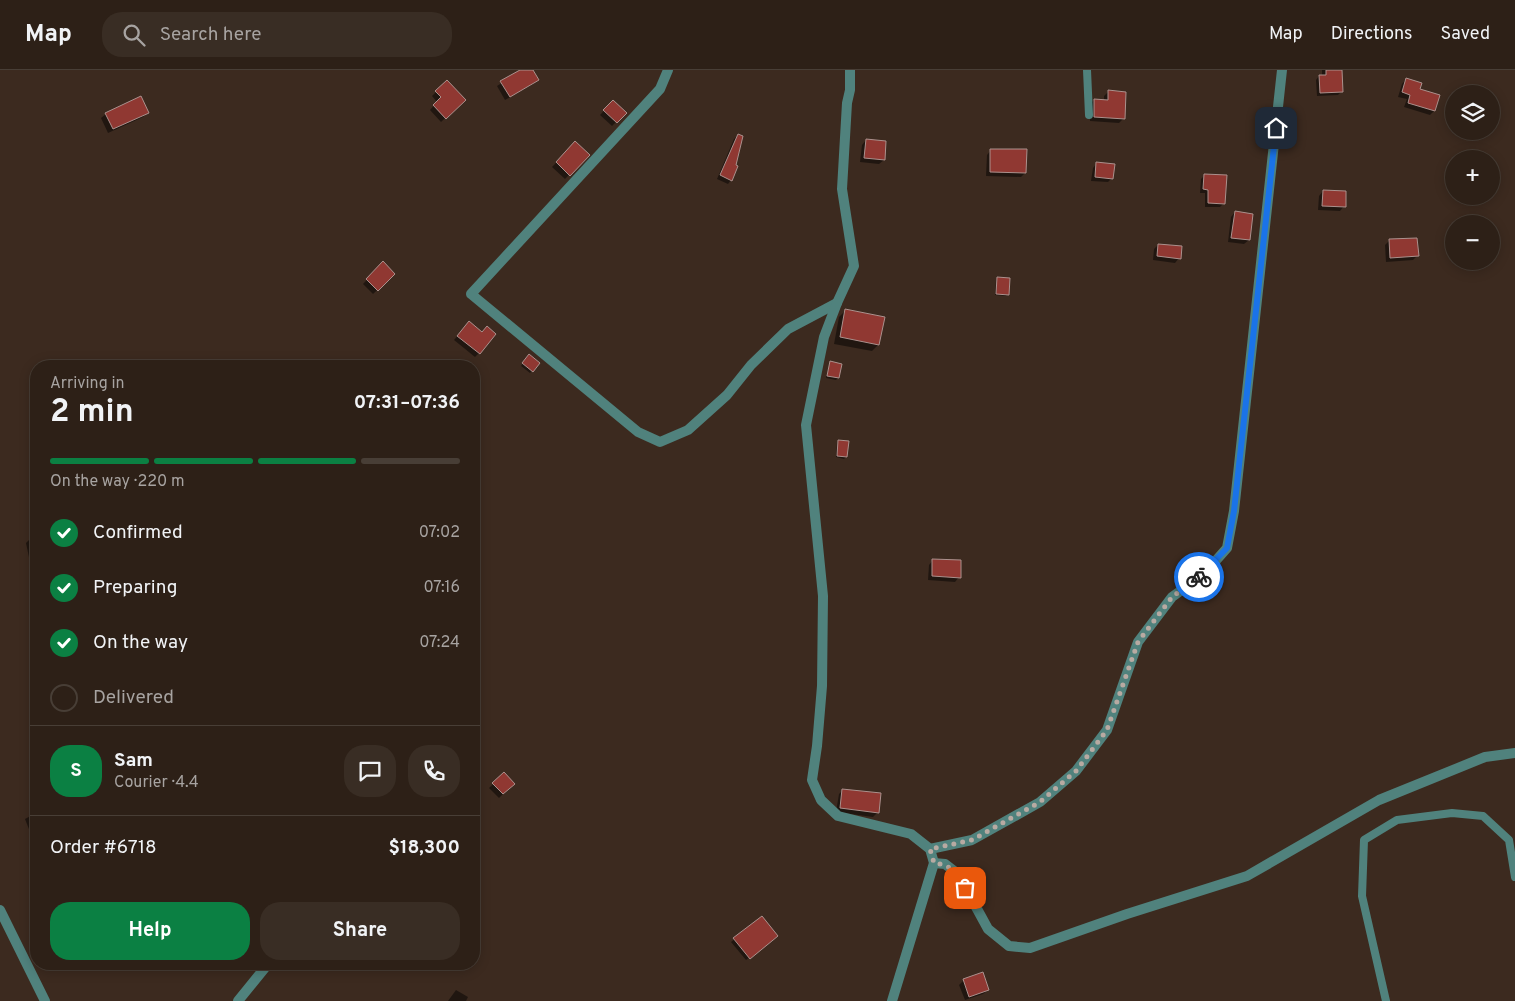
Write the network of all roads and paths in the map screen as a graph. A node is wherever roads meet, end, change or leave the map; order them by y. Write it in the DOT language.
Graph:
graph roads {
  1 [pos="668,70"];
  2 [pos="850,70"];
  3 [pos="1087,70"];
  4 [pos="1282,70"];
  5 [pos="1089,116"];
  6 [pos="837,303"];
  7 [pos="1515,753"];
  8 [pos="930,849"];
  9 [pos="934,863"];
  10 [pos="1515,877"];
  11 [pos="0,910"];
  12 [pos="263,970"];
  13 [pos="45,1001"];
  14 [pos="238,1001"];
  15 [pos="892,1001"];
  16 [pos="1386,1001"];
  1 -- 6 [label="street"];
  2 -- 6 [label="street"];
  3 -- 5 [label="lane"];
  4 -- 8 [label="street"];
  6 -- 8 [label="street"];
  7 -- 9 [label="street"];
  8 -- 9 [label="street"];
  9 -- 15 [label="street"];
  10 -- 16 [label="lane"];
  11 -- 13 [label="street"];
  12 -- 14 [label="street"];
}
